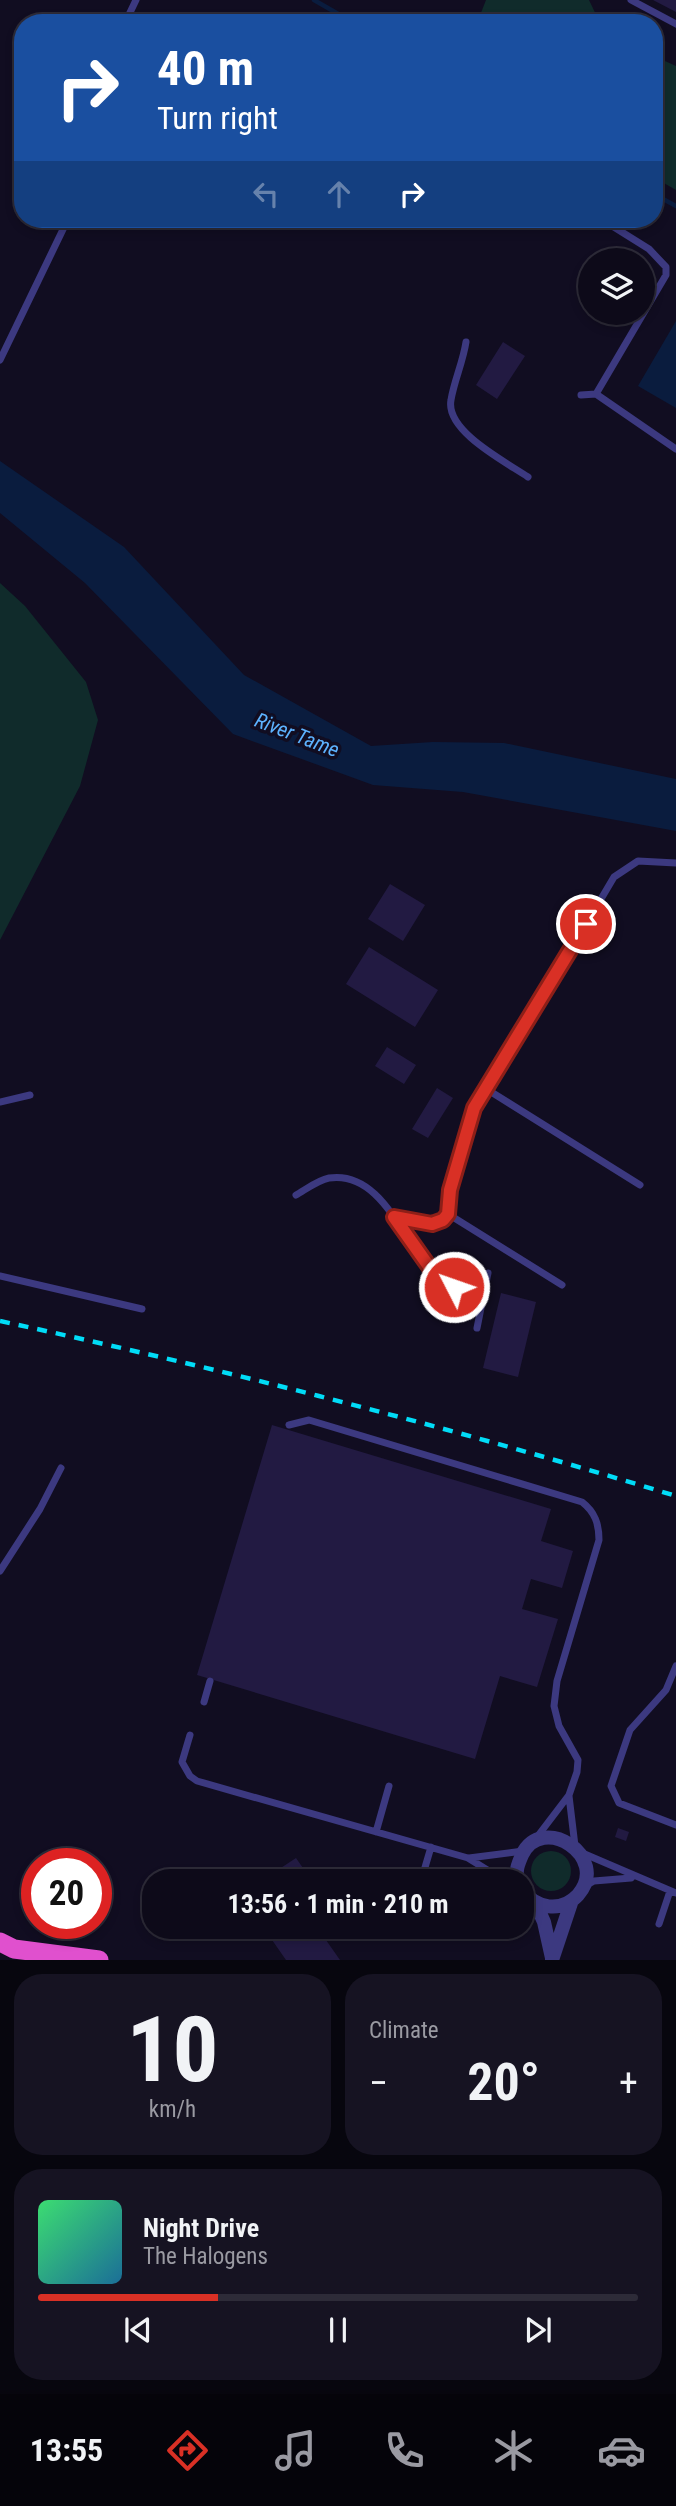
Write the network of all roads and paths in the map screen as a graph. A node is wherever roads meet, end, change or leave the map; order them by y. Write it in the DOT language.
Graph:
graph roads {
  1 [pos="631,0"];
  2 [pos="657,14"];
  3 [pos="64,228"];
  4 [pos="615,228"];
  5 [pos="466,342"];
  6 [pos="0,360"];
  7 [pos="596,394"];
  8 [pos="580,395"];
  9 [pos="676,449"];
  10 [pos="528,477"];
  11 [pos="676,863"];
  12 [pos="488,1090"];
  13 [pos="30,1095"];
  14 [pos="0,1102"];
  15 [pos="640,1185"];
  16 [pos="296,1195"];
  17 [pos="448,1214"];
  18 [pos="394,1217"];
  19 [pos="488,1273"];
  20 [pos="0,1276"];
  21 [pos="562,1285"];
  22 [pos="485,1293"];
  23 [pos="142,1309"];
  24 [pos="477,1328"];
  25 [pos="289,1425"];
  26 [pos="61,1468"];
  27 [pos="0,1571"];
  28 [pos="676,1666"];
  29 [pos="210,1681"];
  30 [pos="204,1702"];
  31 [pos="190,1735"];
  32 [pos="389,1786"];
  33 [pos="569,1795"];
  34 [pos="676,1825"];
  35 [pos="376,1832"];
  36 [pos="431,1847"];
  37 [pos="528,1847"];
  38 [pos="578,1850"];
  39 [pos="468,1858"];
  40 [pos="425,1869"];
  41 [pos="486,1869"];
  42 [pos="516,1869"];
  43 [pos="635,1878"];
  44 [pos="583,1887"];
  45 [pos="673,1892"];
  46 [pos="572,1900"];
  47 [pos="536,1904"];
  48 [pos="659,1924"];
  49 [pos="0,1942"];
  50 [pos="99,1960"];
  51 [pos="552,1960"];
  1 -- 2 [label="lane"];
  3 -- 6 [label="lane"];
  4 -- 7 [label="lane"];
  5 -- 10 [label="lane"];
  7 -- 8 [label="lane"];
  7 -- 9 [label="lane"];
  11 -- 12 [label="lane"];
  12 -- 15 [label="lane"];
  12 -- 17 [label="lane"];
  13 -- 14 [label="lane"];
  16 -- 18 [label="lane"];
  17 -- 18 [label="lane"];
  17 -- 21 [label="lane"];
  18 -- 22 [label="lane"];
  19 -- 22 [label="lane"];
  20 -- 23 [label="lane"];
  22 -- 24 [label="lane"];
  25 -- 33 [label="lane"];
  26 -- 27 [label="lane"];
  28 -- 34 [label="lane"];
  29 -- 30 [label="lane"];
  31 -- 35 [label="lane"];
  32 -- 35 [label="lane"];
  33 -- 37 [label="lane"];
  33 -- 38 [label="lane"];
  35 -- 36 [label="lane"];
  36 -- 39 [label="lane"];
  36 -- 40 [label="lane"];
  37 -- 38 [label="street"];
  37 -- 39 [label="lane"];
  37 -- 42 [label="street"];
  38 -- 43 [label="lane"];
  38 -- 44 [label="street"];
  39 -- 41 [label="lane"];
  43 -- 44 [label="lane"];
  43 -- 45 [label="lane"];
  44 -- 46 [label="street"];
  45 -- 48 [label="lane"];
  46 -- 47 [label="street"];
  46 -- 51 [label="street"];
  47 -- 51 [label="street"];
  49 -- 50 [label="highway"];
}
